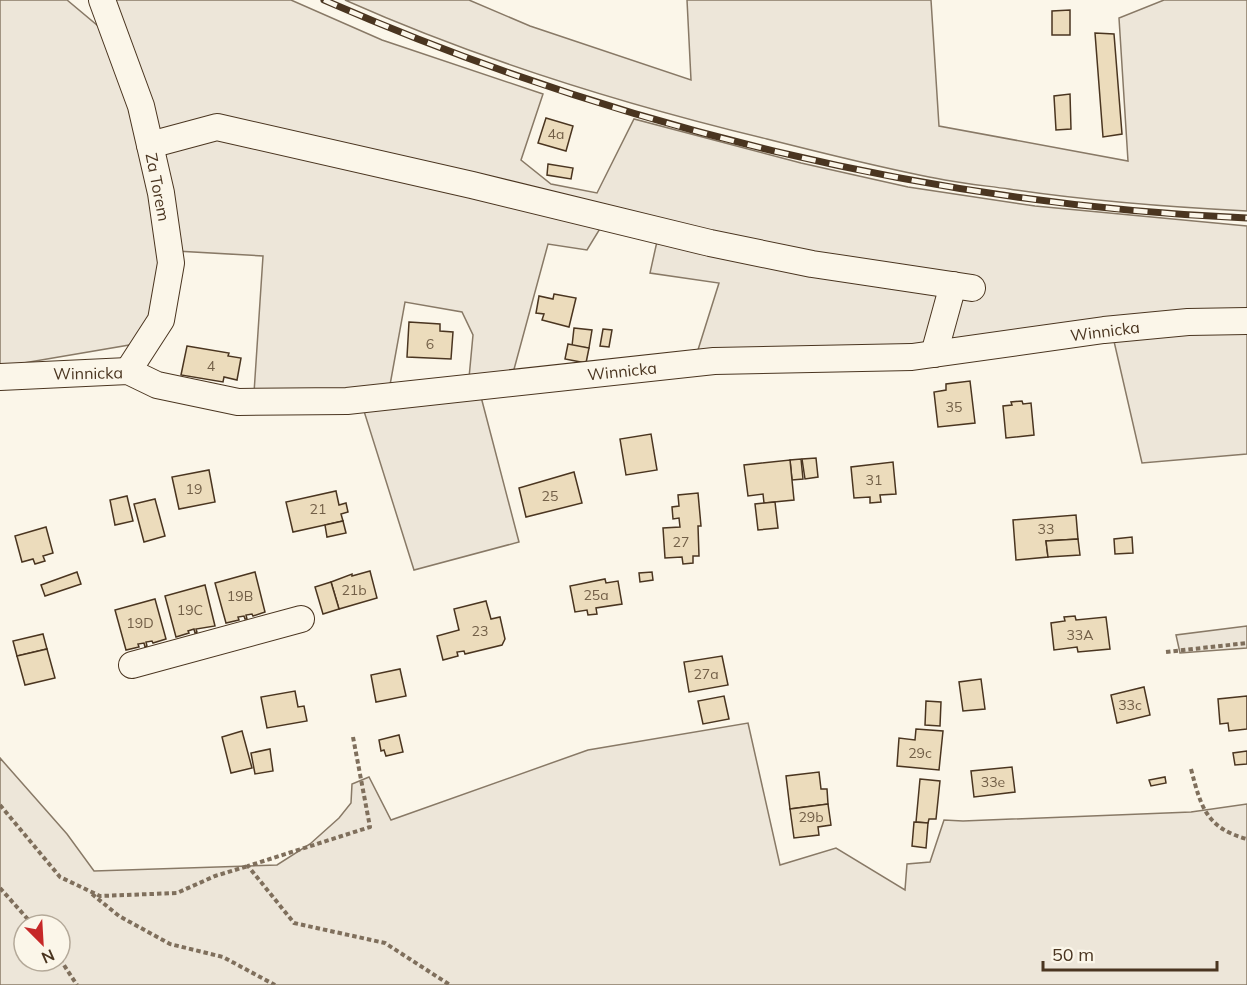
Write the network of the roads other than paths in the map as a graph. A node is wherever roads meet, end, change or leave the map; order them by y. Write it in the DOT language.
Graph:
graph roads {
  1 [pos="102,0"];
  2 [pos="150,145"];
  3 [pos="1247,321"];
  4 [pos="934,354"];
  5 [pos="128,371"];
  6 [pos="0,377"];
  7 [pos="301,619"];
  8 [pos="132,665"];
  1 -- 2 [label="street, Za Torem"];
  2 -- 4 [label="street"];
  2 -- 5 [label="street, Za Torem"];
  3 -- 4 [label="street, Winnicka"];
  4 -- 5 [label="street, Winnicka"];
  5 -- 6 [label="street, Winnicka"];
  7 -- 8 [label="street"];
}
